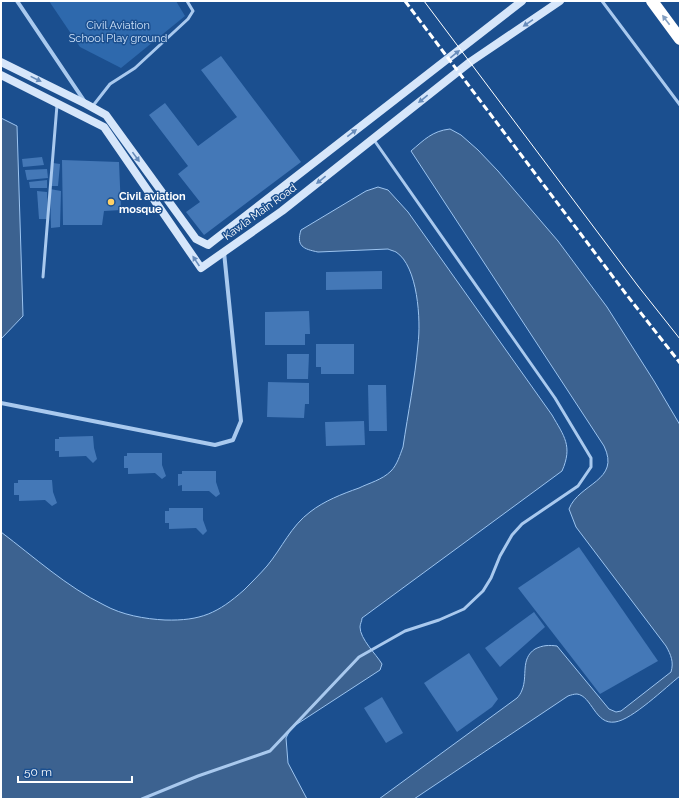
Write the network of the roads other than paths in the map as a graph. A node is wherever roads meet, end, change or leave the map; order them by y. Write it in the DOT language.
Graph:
graph roads {
  1 [pos="17,1"];
  2 [pos="188,1"];
  3 [pos="522,1"];
  4 [pos="560,1"];
  5 [pos="602,1"];
  6 [pos="652,1"];
  7 [pos="680,39"];
  8 [pos="1,62"];
  9 [pos="1,75"];
  10 [pos="57,103"];
  11 [pos="89,105"];
  12 [pos="680,105"];
  13 [pos="373,138"];
  14 [pos="224,252"];
  15 [pos="43,277"];
  16 [pos="1,403"];
  17 [pos="142,799"];
  1 -- 11 [label="street"];
  2 -- 11 [label="lane"];
  11 -- 3 [label="street, Kawla Main Road, one-way"];
  4 -- 13 [label="street, Kawla Main Road, one-way"];
  5 -- 12 [label="lane"];
  7 -- 6 [label="highway, one-way"];
  8 -- 11 [label="street, Kawla Main Road, one-way"];
  9 -- 10 [label="street, Kawla Main Road"];
  14 -- 10 [label="street, Kawla Main Road, one-way"];
  10 -- 15 [label="lane"];
  13 -- 14 [label="street, Kawla Main Road, one-way"];
  13 -- 17 [label="lane"];
  14 -- 16 [label="street"];
}
